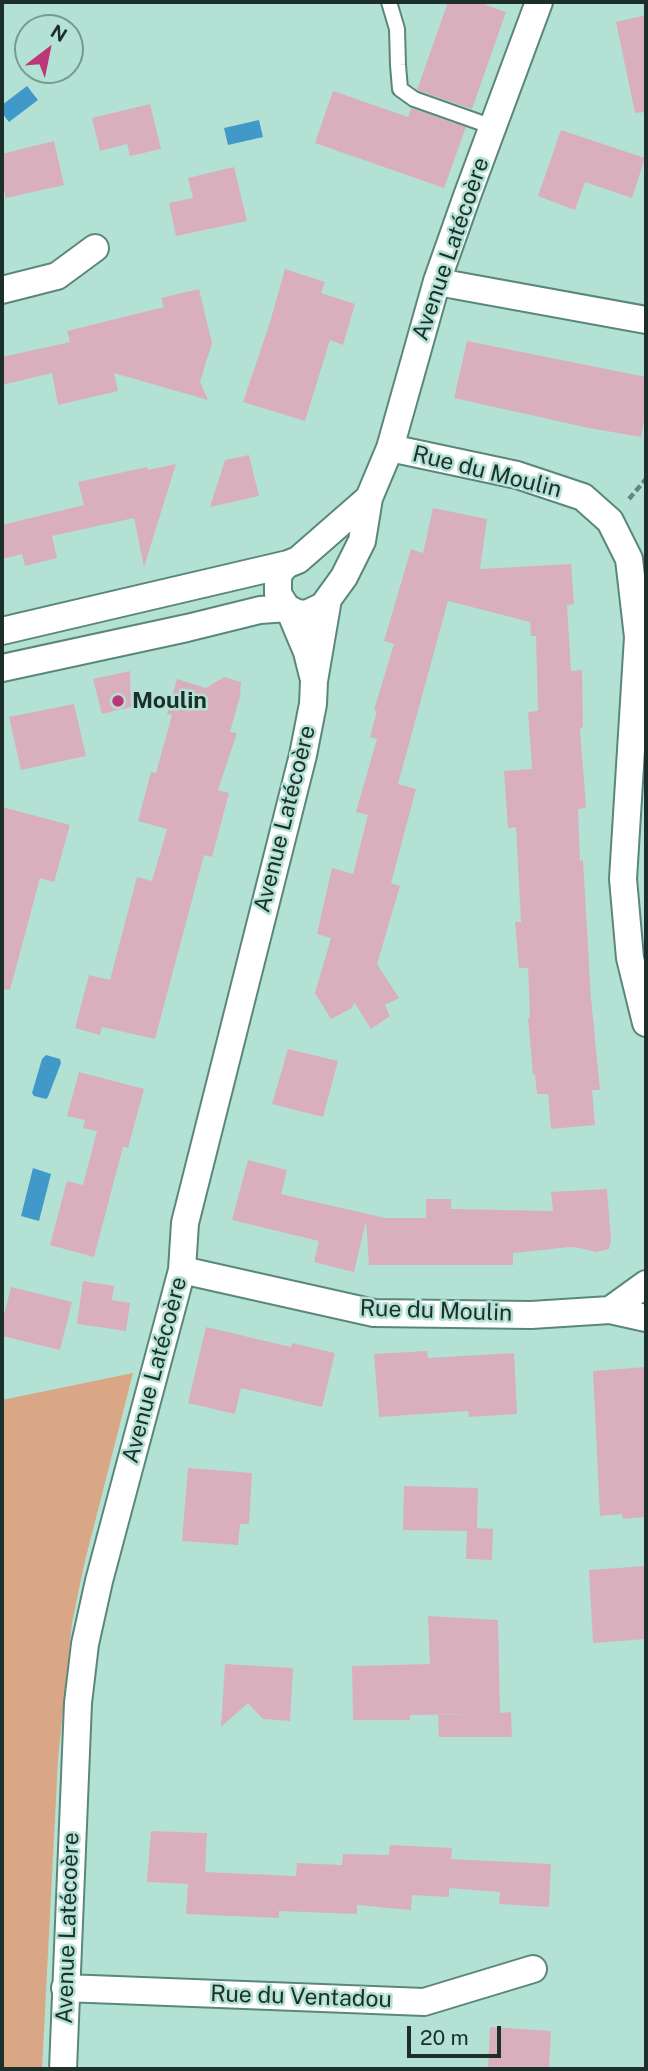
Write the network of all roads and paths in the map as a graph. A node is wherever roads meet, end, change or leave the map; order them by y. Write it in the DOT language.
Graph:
graph roads {
  1 [pos="389,2"];
  2 [pos="539,2"];
  3 [pos="494,127"];
  4 [pos="95,248"];
  5 [pos="437,281"];
  6 [pos="2,290"];
  7 [pos="646,320"];
  8 [pos="390,448"];
  9 [pos="369,498"];
  10 [pos="293,562"];
  11 [pos="329,596"];
  12 [pos="288,608"];
  13 [pos="2,631"];
  14 [pos="2,668"];
  15 [pos="314,681"];
  16 [pos="646,1023"];
  17 [pos="182,1270"];
  18 [pos="646,1284"];
  19 [pos="610,1310"];
  20 [pos="646,1318"];
  21 [pos="533,1969"];
  22 [pos="65,1988"];
  23 [pos="63,2069"];
  1 -- 3 [label="lane"];
  2 -- 3 [label="street, Avenue Latécoère"];
  3 -- 5 [label="street, Avenue Latécoère"];
  4 -- 6 [label="street"];
  5 -- 7 [label="street"];
  5 -- 8 [label="street, Avenue Latécoère"];
  8 -- 9 [label="street, Avenue Latécoère"];
  8 -- 16 [label="street, Rue du Moulin"];
  9 -- 10 [label="street, Avenue Latécoère"];
  9 -- 11 [label="street, Avenue Latécoère"];
  10 -- 11 [label="street"];
  10 -- 12 [label="street, Avenue Latécoère"];
  10 -- 13 [label="street"];
  11 -- 12 [label="street, Avenue Latécoère"];
  11 -- 15 [label="street, Avenue Latécoère"];
  12 -- 14 [label="street"];
  12 -- 15 [label="street, Avenue Latécoère"];
  15 -- 17 [label="street, Avenue Latécoère"];
  17 -- 19 [label="street, Rue du Moulin"];
  17 -- 22 [label="street, Avenue Latécoère"];
  18 -- 19 [label="street"];
  19 -- 20 [label="street, Rue du Moulin"];
  21 -- 22 [label="street, Rue du Ventadou"];
  22 -- 23 [label="street, Avenue Latécoère"];
}
